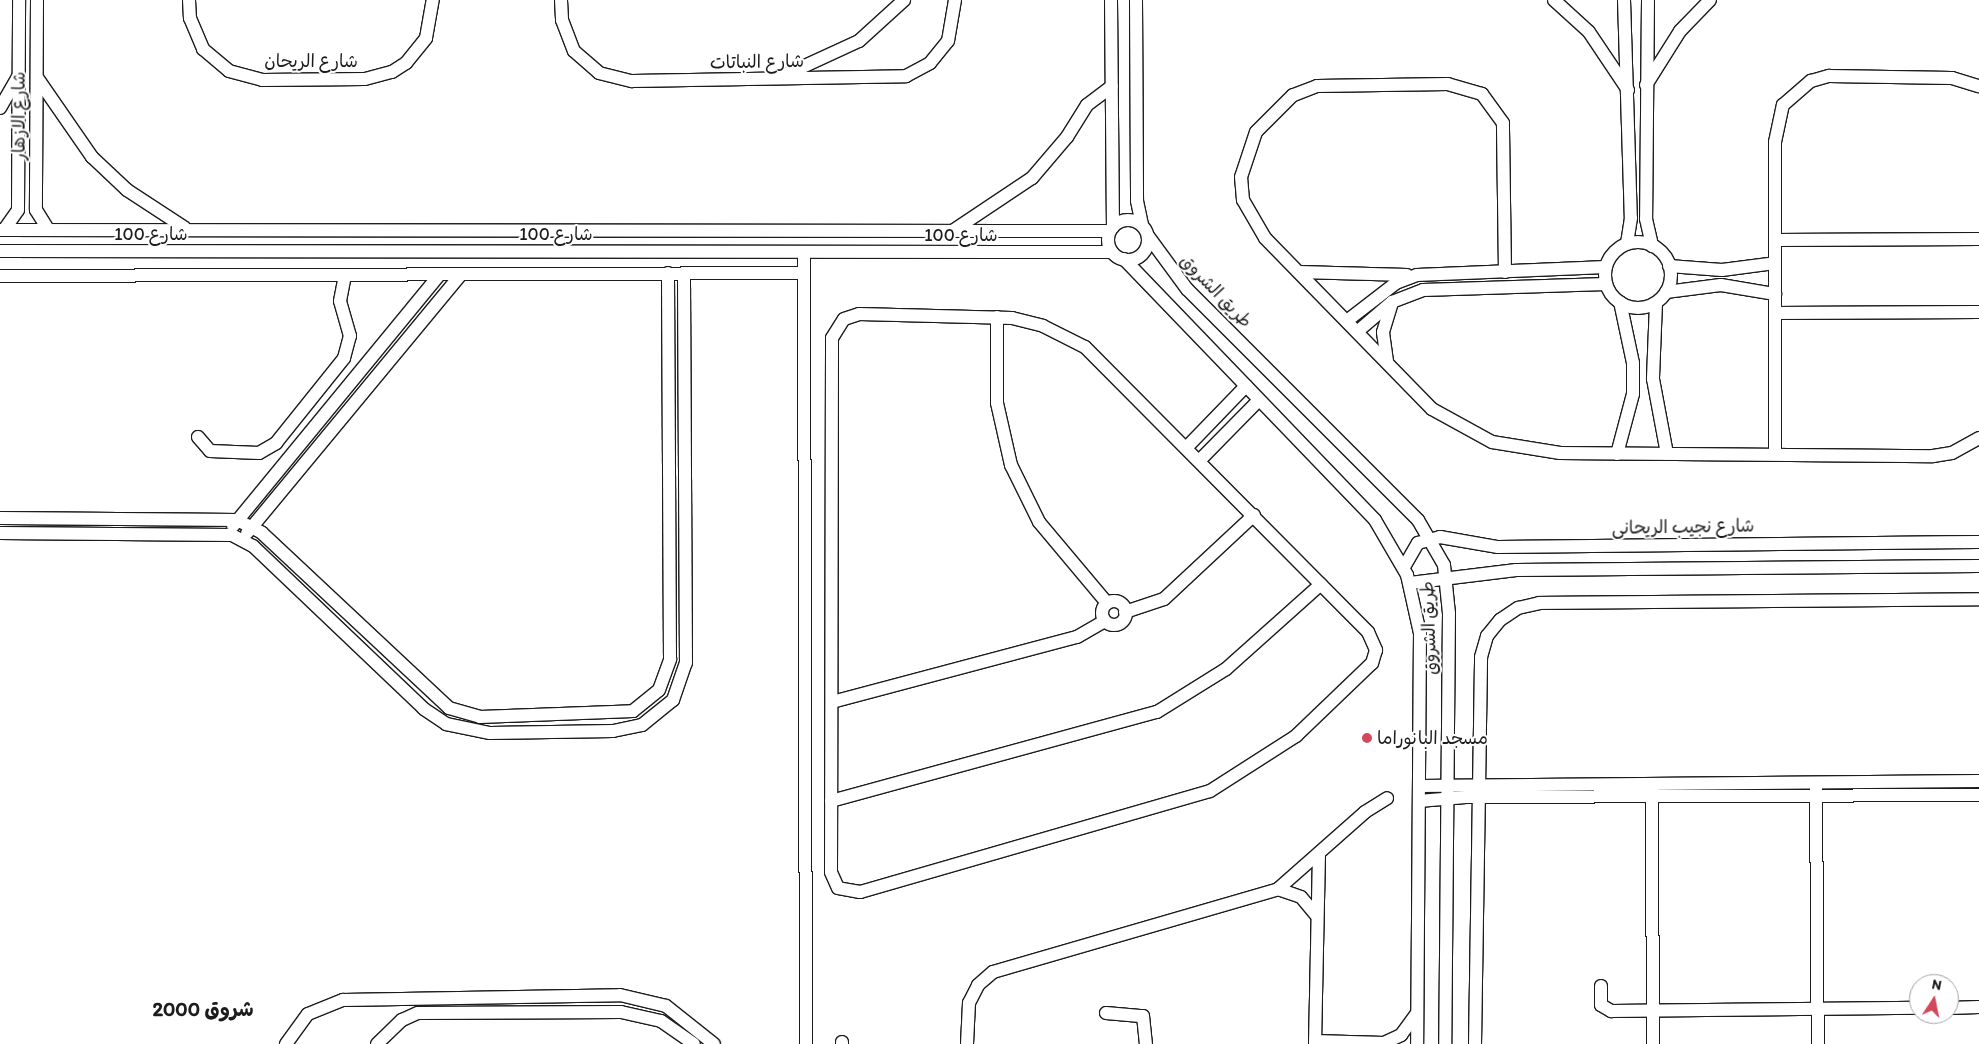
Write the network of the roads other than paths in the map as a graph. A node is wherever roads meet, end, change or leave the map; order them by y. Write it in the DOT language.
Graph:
graph roads {
  1 [pos="19,0"];
  2 [pos="37,0"];
  3 [pos="189,0"];
  4 [pos="433,0"];
  5 [pos="562,0"];
  6 [pos="904,0"];
  7 [pos="955,0"];
  8 [pos="1112,0"];
  9 [pos="1554,0"];
  10 [pos="1624,0"];
  11 [pos="1648,0"];
  12 [pos="1710,0"];
  13 [pos="1139,3"];
  14 [pos="19,75"];
  15 [pos="37,78"];
  16 [pos="776,79"];
  17 [pos="1112,86"];
  18 [pos="1979,86"];
  19 [pos="1645,93"];
  20 [pos="1628,95"];
  21 [pos="0,108"];
  22 [pos="19,202"];
  23 [pos="36,202"];
  24 [pos="119,229"];
  25 [pos="1112,229"];
  26 [pos="2,230"];
  27 [pos="48,230"];
  28 [pos="187,230"];
  29 [pos="954,230"];
  30 [pos="1145,231"];
  31 [pos="1979,239"];
  32 [pos="1775,240"];
  33 [pos="1627,244"];
  34 [pos="1652,246"];
  35 [pos="0,251"];
  36 [pos="119,251"];
  37 [pos="804,252"];
  38 [pos="1112,252"];
  39 [pos="1124,259"];
  40 [pos="1775,263"];
  41 [pos="1669,266"];
  42 [pos="1606,267"];
  43 [pos="1299,272"];
  44 [pos="1505,272"];
  45 [pos="804,273"];
  46 [pos="439,274"];
  47 [pos="462,274"];
  48 [pos="668,274"];
  49 [pos="684,274"];
  50 [pos="345,275"];
  51 [pos="1417,275"];
  52 [pos="0,276"];
  53 [pos="1606,284"];
  54 [pos="1666,292"];
  55 [pos="1775,294"];
  56 [pos="1392,302"];
  57 [pos="1620,302"];
  58 [pos="1656,302"];
  59 [pos="1979,312"];
  60 [pos="1775,313"];
  61 [pos="997,317"];
  62 [pos="1348,320"];
  63 [pos="1358,331"];
  64 [pos="1388,364"];
  65 [pos="328,380"];
  66 [pos="1246,386"];
  67 [pos="345,393"];
  68 [pos="1259,400"];
  69 [pos="357,401"];
  70 [pos="290,427"];
  71 [pos="198,437"];
  72 [pos="1979,438"];
  73 [pos="305,440"];
  74 [pos="1187,447"];
  75 [pos="1617,454"];
  76 [pos="1667,454"];
  77 [pos="1775,454"];
  78 [pos="1200,460"];
  79 [pos="685,470"];
  80 [pos="670,471"];
  81 [pos="1254,515"];
  82 [pos="0,518"];
  83 [pos="77,518"];
  84 [pos="237,520"];
  85 [pos="252,526"];
  86 [pos="0,533"];
  87 [pos="78,533"];
  88 [pos="226,534"];
  89 [pos="1431,538"];
  90 [pos="242,539"];
  91 [pos="1979,542"];
  92 [pos="1724,544"];
  93 [pos="1542,546"];
  94 [pos="1979,566"];
  95 [pos="1404,567"];
  96 [pos="1725,568"];
  97 [pos="1544,570"];
  98 [pos="1447,580"];
  99 [pos="1410,583"];
  100 [pos="1321,584"];
  101 [pos="1979,599"];
  102 [pos="1107,603"];
  103 [pos="1125,612"];
  104 [pos="1105,621"];
  105 [pos="832,702"];
  106 [pos="1979,781"];
  107 [pos="1816,782"];
  108 [pos="1652,784"];
  109 [pos="1419,786"];
  110 [pos="1447,786"];
  111 [pos="1479,792"];
  112 [pos="1979,795"];
  113 [pos="1816,796"];
  114 [pos="1652,797"];
  115 [pos="1387,798"];
  116 [pos="1447,800"];
  117 [pos="831,801"];
  118 [pos="1419,801"];
  119 [pos="1319,855"];
  120 [pos="1278,888"];
  121 [pos="1316,915"];
  122 [pos="1601,986"];
  123 [pos="447,997"];
  124 [pos="1979,1007"];
  125 [pos="1909,1008"];
  126 [pos="1959,1008"];
  127 [pos="1818,1010"];
  128 [pos="448,1012"];
  129 [pos="1106,1012"];
  130 [pos="1417,1012"];
  131 [pos="1653,1012"];
  132 [pos="1315,1042"];
  133 [pos="286,1044"];
  134 [pos="377,1044"];
  135 [pos="694,1044"];
  136 [pos="714,1044"];
  137 [pos="806,1044"];
  138 [pos="967,1044"];
  139 [pos="1146,1044"];
  140 [pos="1417,1044"];
  141 [pos="1445,1044"];
  142 [pos="1475,1044"];
  143 [pos="1654,1044"];
  144 [pos="1818,1044"];
  1 -- 14 [label="street, شارع الازهار"];
  2 -- 15 [label="street, شارع الازهار"];
  3 -- 4 [label="street, شارع الريحان"];
  5 -- 16 [label="street, شارع النباتات"];
  6 -- 16 [label="street"];
  7 -- 16 [label="street, شارع النباتات"];
  8 -- 17 [label="street"];
  9 -- 20 [label="street"];
  10 -- 20 [label="street"];
  11 -- 19 [label="street"];
  12 -- 19 [label="street"];
  13 -- 30 [label="street, طريق الشروق"];
  14 -- 21 [label="street"];
  14 -- 22 [label="street, شارع الازهار"];
  15 -- 23 [label="street, شارع الازهار"];
  15 -- 28 [label="street"];
  17 -- 25 [label="street"];
  17 -- 29 [label="street"];
  18 -- 32 [label="street"];
  19 -- 20 [label="street"];
  19 -- 34 [label="street"];
  20 -- 33 [label="street"];
  22 -- 23 [label="street"];
  22 -- 26 [label="street, شارع الازهار"];
  23 -- 27 [label="street, شارع الازهار"];
  24 -- 27 [label="street, شارع 100"];
  24 -- 28 [label="street, شارع 100"];
  24 -- 36 [label="street"];
  25 -- 29 [label="street, شارع 100"];
  25 -- 30 [label="street"];
  25 -- 38 [label="street"];
  26 -- 27 [label="street, شارع 100"];
  28 -- 29 [label="street, شارع 100"];
  30 -- 39 [label="street"];
  30 -- 89 [label="street, طريق الشروق"];
  31 -- 32 [label="street"];
  32 -- 40 [label="street"];
  33 -- 34 [label="street"];
  33 -- 42 [label="street"];
  34 -- 41 [label="street"];
  35 -- 36 [label="street, شارع 100"];
  36 -- 37 [label="street, شارع 100"];
  37 -- 38 [label="street, شارع 100"];
  37 -- 45 [label="street"];
  38 -- 39 [label="street"];
  39 -- 66 [label="street, طريق الشروق"];
  40 -- 41 [label="street"];
  40 -- 55 [label="street"];
  41 -- 54 [label="street"];
  42 -- 44 [label="street"];
  42 -- 53 [label="street"];
  43 -- 44 [label="street"];
  43 -- 51 [label="street"];
  43 -- 62 [label="street"];
  44 -- 51 [label="street"];
  45 -- 49 [label="street"];
  45 -- 137 [label="street"];
  46 -- 47 [label="street"];
  46 -- 50 [label="street"];
  46 -- 67 [label="street"];
  47 -- 48 [label="street"];
  47 -- 69 [label="street"];
  48 -- 49 [label="street"];
  48 -- 80 [label="street"];
  49 -- 79 [label="street"];
  50 -- 52 [label="street"];
  50 -- 65 [label="street"];
  51 -- 62 [label="street"];
  53 -- 56 [label="street"];
  53 -- 57 [label="street"];
  54 -- 55 [label="street"];
  54 -- 58 [label="street"];
  55 -- 60 [label="street"];
  56 -- 63 [label="street"];
  56 -- 64 [label="street"];
  57 -- 58 [label="street"];
  57 -- 75 [label="street"];
  58 -- 76 [label="street"];
  59 -- 60 [label="street"];
  60 -- 77 [label="street"];
  61 -- 74 [label="street"];
  61 -- 102 [label="street"];
  61 -- 105 [label="street"];
  62 -- 63 [label="street"];
  63 -- 64 [label="street"];
  64 -- 75 [label="street"];
  65 -- 67 [label="street"];
  65 -- 70 [label="street"];
  66 -- 68 [label="street, طريق الشروق"];
  66 -- 74 [label="street"];
  67 -- 69 [label="street"];
  67 -- 73 [label="street"];
  68 -- 78 [label="street"];
  68 -- 95 [label="street, طريق الشروق"];
  69 -- 85 [label="street"];
  70 -- 71 [label="street"];
  70 -- 73 [label="street"];
  72 -- 77 [label="street"];
  73 -- 84 [label="street"];
  74 -- 78 [label="street"];
  75 -- 76 [label="street"];
  76 -- 77 [label="street"];
  78 -- 81 [label="street"];
  79 -- 80 [label="street"];
  79 -- 90 [label="street"];
  80 -- 85 [label="street"];
  81 -- 100 [label="street"];
  81 -- 103 [label="street"];
  82 -- 83 [label="street"];
  83 -- 84 [label="street"];
  83 -- 87 [label="street"];
  84 -- 85 [label="street"];
  84 -- 88 [label="street"];
  85 -- 90 [label="street"];
  86 -- 87 [label="street"];
  87 -- 88 [label="street"];
  88 -- 90 [label="street"];
  89 -- 93 [label="street, شارع نجيب الريحانى"];
  89 -- 95 [label="street"];
  89 -- 98 [label="street, طريق الشروق"];
  91 -- 92 [label="street, شارع نجيب الريحانى"];
  92 -- 93 [label="street, شارع نجيب الريحانى"];
  92 -- 96 [label="street"];
  93 -- 97 [label="street"];
  94 -- 96 [label="street"];
  95 -- 99 [label="street, طريق الشروق"];
  96 -- 97 [label="street"];
  97 -- 98 [label="street"];
  98 -- 99 [label="street"];
  98 -- 110 [label="street, طريق الشروق"];
  99 -- 109 [label="street, طريق الشروق"];
  100 -- 117 [label="street"];
  100 -- 117 [label="street"];
  101 -- 111 [label="street"];
  102 -- 103 [label="street"];
  102 -- 104 [label="street"];
  103 -- 104 [label="street"];
  104 -- 105 [label="street"];
  105 -- 117 [label="street"];
  106 -- 107 [label="street"];
  107 -- 108 [label="street"];
  107 -- 113 [label="street"];
  108 -- 111 [label="street"];
  108 -- 114 [label="street"];
  109 -- 110 [label="street"];
  109 -- 118 [label="street, طريق الشروق"];
  110 -- 111 [label="street"];
  110 -- 116 [label="street, طريق الشروق"];
  111 -- 114 [label="street"];
  111 -- 116 [label="street"];
  111 -- 142 [label="street"];
  112 -- 113 [label="street"];
  113 -- 114 [label="street"];
  113 -- 127 [label="street"];
  114 -- 131 [label="street"];
  115 -- 119 [label="street"];
  116 -- 118 [label="street"];
  116 -- 141 [label="street, طريق الشروق"];
  118 -- 130 [label="street, طريق الشروق"];
  119 -- 120 [label="street"];
  119 -- 121 [label="street"];
  120 -- 121 [label="street"];
  120 -- 138 [label="street"];
  121 -- 132 [label="street"];
  122 -- 131 [label="street"];
  123 -- 128 [label="street"];
  123 -- 133 [label="street"];
  123 -- 136 [label="street"];
  124 -- 126 [label="street"];
  125 -- 127 [label="street"];
  127 -- 131 [label="street"];
  127 -- 144 [label="street"];
  128 -- 134 [label="street"];
  128 -- 135 [label="street"];
  129 -- 139 [label="street"];
  130 -- 132 [label="street"];
  130 -- 140 [label="street, طريق الشروق"];
  131 -- 143 [label="street"];
}
